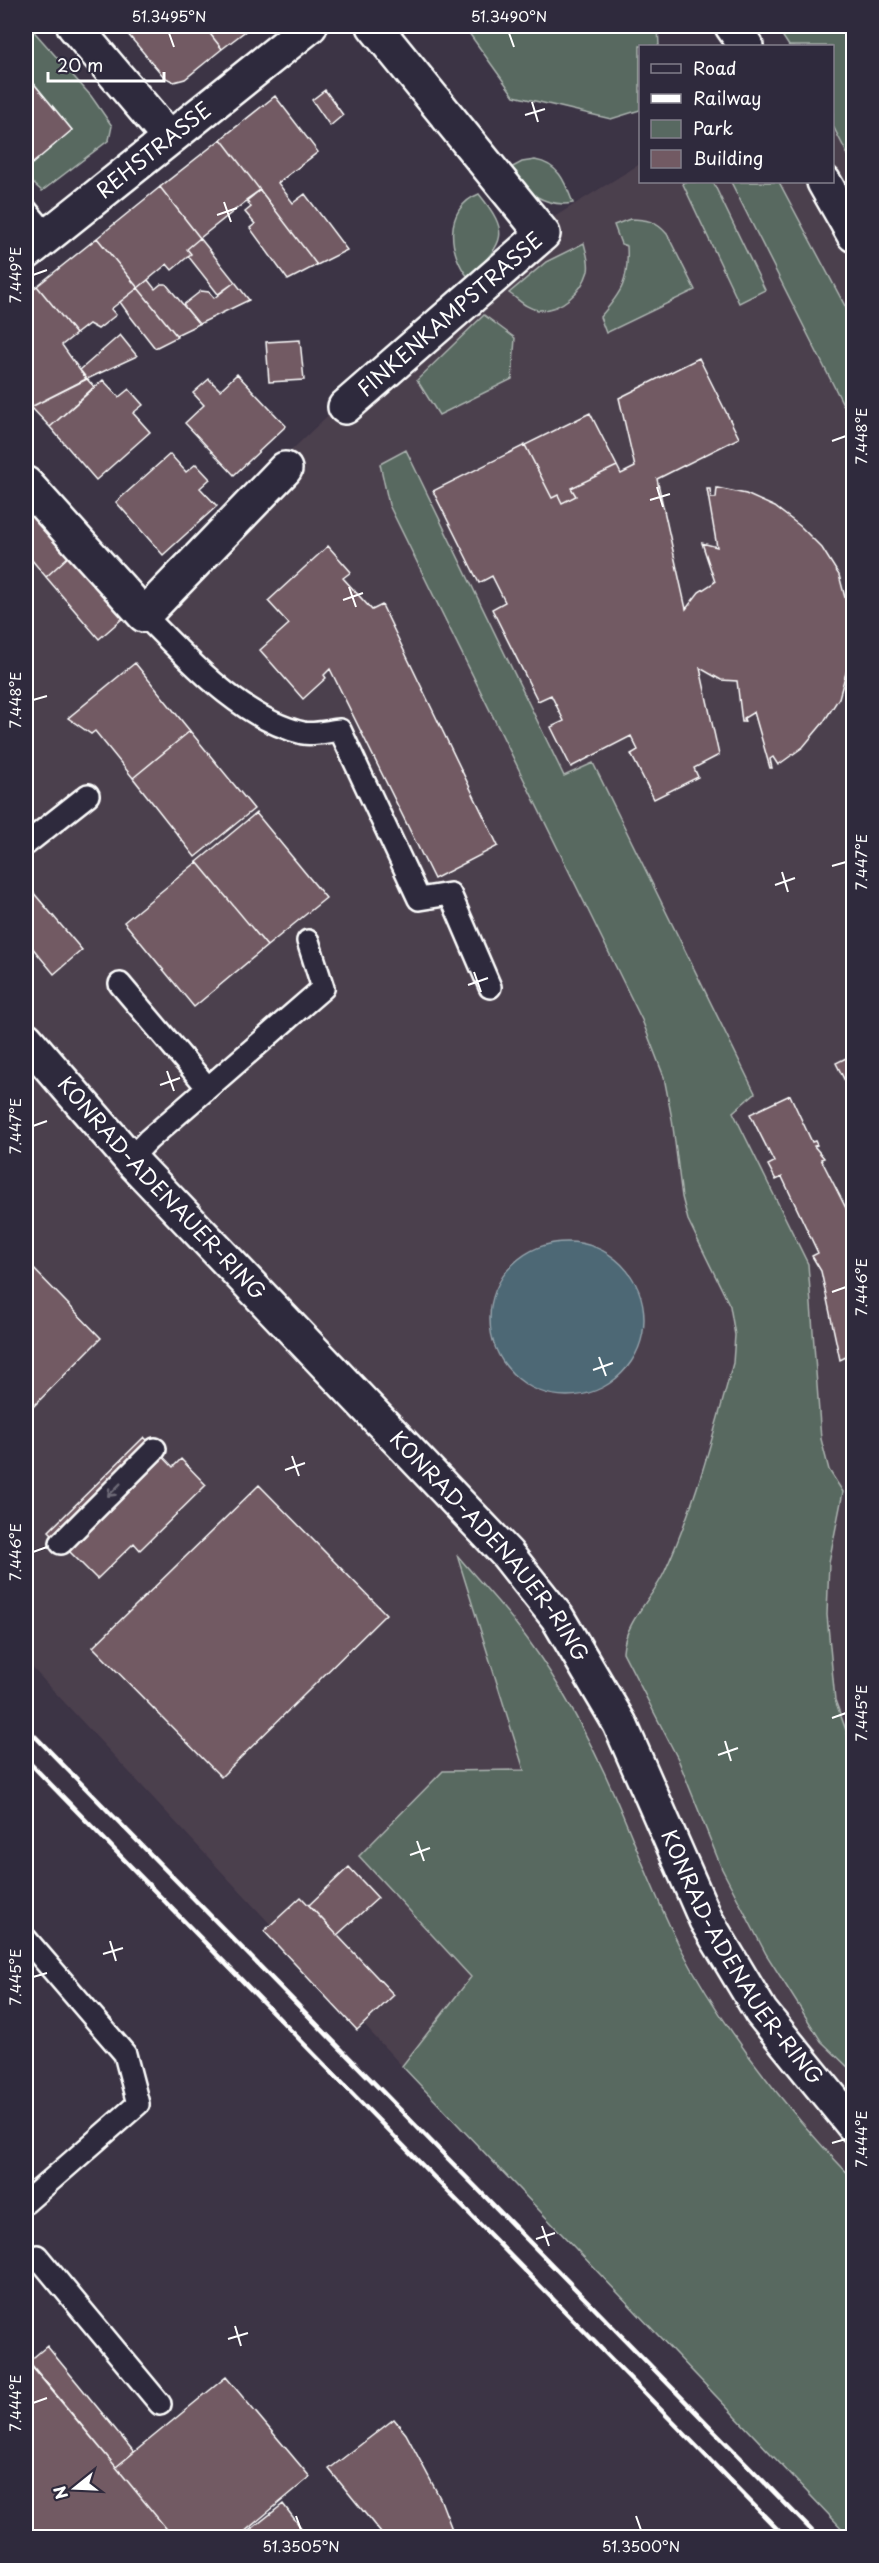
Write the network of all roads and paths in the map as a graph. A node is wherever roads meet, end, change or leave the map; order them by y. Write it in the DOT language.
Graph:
graph roads {
  1 [pos="74,26"];
  2 [pos="310,26"];
  3 [pos="374,26"];
  4 [pos="732,26"];
  5 [pos="745,45"];
  6 [pos="170,138"];
  7 [pos="825,183"];
  8 [pos="26,210"];
  9 [pos="854,236"];
  10 [pos="37,244"];
  11 [pos="345,407"];
  12 [pos="285,470"];
  13 [pos="26,484"];
  14 [pos="144,615"];
  15 [pos="88,795"];
  16 [pos="26,844"];
  17 [pos="308,941"];
  18 [pos="120,984"];
  19 [pos="490,987"];
  20 [pos="26,1039"];
  21 [pos="208,1088"];
  22 [pos="130,1159"];
  23 [pos="155,1449"];
  24 [pos="61,1543"];
  25 [pos="26,1939"];
  26 [pos="854,2126"];
  27 [pos="26,2202"];
  28 [pos="26,2265"];
  29 [pos="160,2404"];
  1 -- 6 [label="street"];
  2 -- 6 [label="street, REHSTRASSE"];
  3 -- 11 [label="street, FINKENKAMPSTRASSE"];
  4 -- 5 [label="street"];
  6 -- 10 [label="street, REHSTRASSE"];
  7 -- 9 [label="street"];
  8 -- 10 [label="lane"];
  12 -- 14 [label="street"];
  13 -- 14 [label="street"];
  14 -- 19 [label="lane"];
  15 -- 16 [label="lane"];
  17 -- 21 [label="lane"];
  18 -- 21 [label="lane"];
  20 -- 22 [label="street, KONRAD-ADENAUER-RING"];
  21 -- 22 [label="lane"];
  22 -- 26 [label="street, KONRAD-ADENAUER-RING"];
  23 -- 24 [label="lane, one-way"];
  25 -- 27 [label="lane"];
  28 -- 29 [label="lane"];
}
